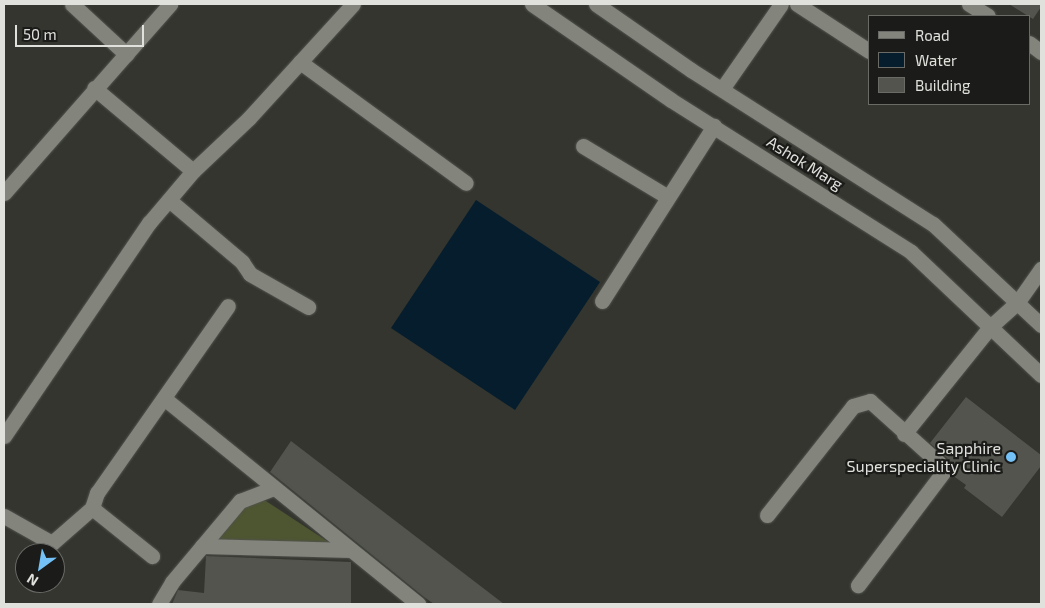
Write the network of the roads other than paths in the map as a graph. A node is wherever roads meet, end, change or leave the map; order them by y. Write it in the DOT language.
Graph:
graph roads {
  1 [pos="72,4"];
  2 [pos="170,4"];
  3 [pos="353,4"];
  4 [pos="532,4"];
  5 [pos="596,4"];
  6 [pos="781,4"];
  7 [pos="796,4"];
  8 [pos="1030,45"];
  9 [pos="868,50"];
  10 [pos="1041,52"];
  11 [pos="126,54"];
  12 [pos="300,62"];
  13 [pos="94,88"];
  14 [pos="722,89"];
  15 [pos="714,126"];
  16 [pos="583,146"];
  17 [pos="193,171"];
  18 [pos="466,183"];
  19 [pos="4,193"];
  20 [pos="668,197"];
  21 [pos="169,200"];
  22 [pos="1041,269"];
  23 [pos="602,301"];
  24 [pos="1017,303"];
  25 [pos="228,306"];
  26 [pos="308,307"];
  27 [pos="1041,325"];
  28 [pos="990,327"];
  29 [pos="1041,375"];
  30 [pos="165,399"];
  31 [pos="904,434"];
  32 [pos="4,436"];
  33 [pos="274,488"];
  34 [pos="92,508"];
  35 [pos="767,515"];
  36 [pos="4,516"];
  37 [pos="202,546"];
  38 [pos="351,550"];
  39 [pos="152,556"];
  40 [pos="858,584"];
  41 [pos="159,604"];
  42 [pos="418,604"];
  1 -- 11 [label="street"];
  2 -- 11 [label="street"];
  3 -- 12 [label="street"];
  4 -- 15 [label="street, Ashok Marg"];
  5 -- 14 [label="street, Ashok Marg"];
  6 -- 14 [label="street"];
  7 -- 9 [label="street"];
  8 -- 10 [label="street"];
  11 -- 13 [label="street"];
  12 -- 17 [label="street"];
  12 -- 18 [label="street"];
  13 -- 17 [label="street"];
  13 -- 19 [label="street"];
  14 -- 24 [label="street, Ashok Marg"];
  15 -- 20 [label="street"];
  15 -- 28 [label="street, Ashok Marg"];
  16 -- 20 [label="street"];
  17 -- 21 [label="street"];
  20 -- 23 [label="street"];
  21 -- 26 [label="street"];
  21 -- 32 [label="street"];
  22 -- 24 [label="street"];
  24 -- 27 [label="street, Ashok Marg"];
  24 -- 28 [label="street"];
  25 -- 30 [label="street"];
  28 -- 29 [label="street, Ashok Marg"];
  28 -- 31 [label="street"];
  30 -- 33 [label="street"];
  30 -- 34 [label="street"];
  31 -- 35 [label="street"];
  31 -- 40 [label="street"];
  33 -- 37 [label="street"];
  33 -- 38 [label="street"];
  34 -- 36 [label="street"];
  34 -- 39 [label="street"];
  37 -- 38 [label="street"];
  37 -- 41 [label="street"];
  38 -- 42 [label="street"];
}
